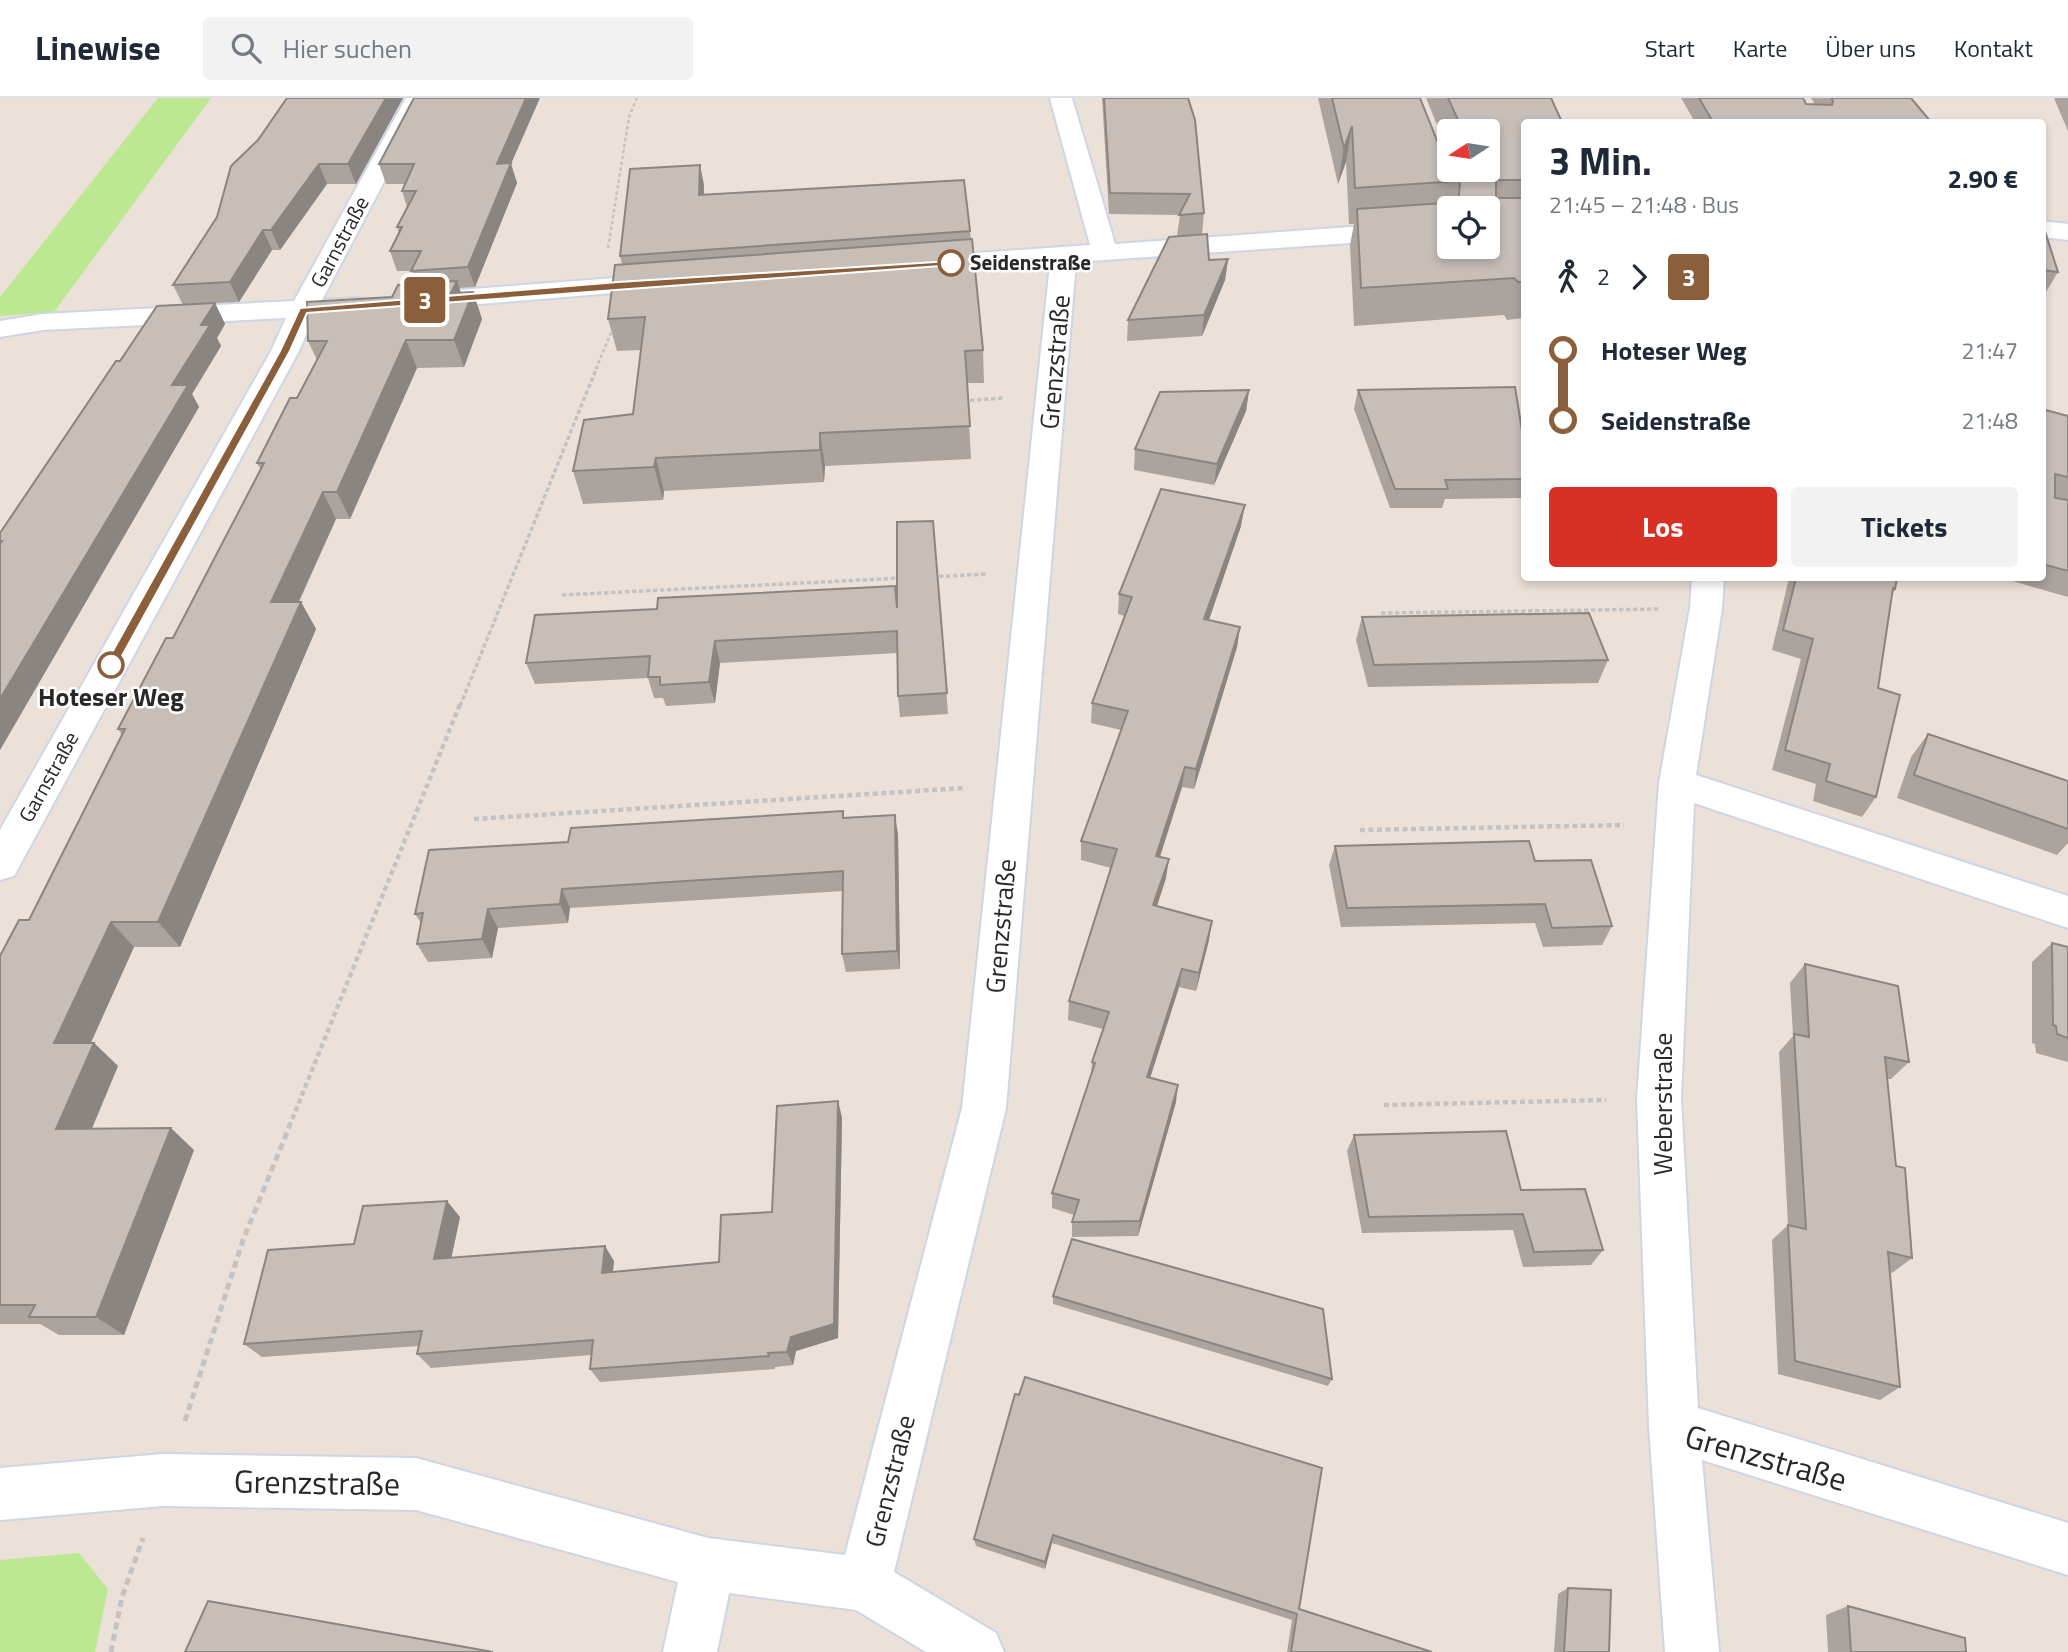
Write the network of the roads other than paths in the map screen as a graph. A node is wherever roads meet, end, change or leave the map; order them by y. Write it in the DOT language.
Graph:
graph roads {
  1 [pos="417,98"];
  2 [pos="1060,98"];
  3 [pos="1437,229"];
  4 [pos="2046,229"];
  5 [pos="2068,232"];
  6 [pos="1105,252"];
  7 [pos="1064,256"];
  8 [pos="896,267"];
  9 [pos="688,281"];
  10 [pos="303,310"];
  11 [pos="0,329"];
  12 [pos="1707,593"];
  13 [pos="1677,783"];
  14 [pos="0,865"];
  15 [pos="2068,912"];
  16 [pos="1674,1426"];
  17 [pos="0,1493"];
  18 [pos="2068,1549"];
  19 [pos="708,1564"];
  20 [pos="864,1584"];
  21 [pos="690,1652"];
  22 [pos="978,1652"];
  23 [pos="1692,1652"];
  1 -- 10 [label="street, Garnstraße"];
  2 -- 6 [label="street"];
  3 -- 6 [label="street"];
  4 -- 5 [label="street"];
  6 -- 7 [label="street"];
  7 -- 8 [label="street"];
  7 -- 20 [label="street, Grenzstraße"];
  9 -- 10 [label="street"];
  10 -- 11 [label="street"];
  10 -- 14 [label="street, Garnstraße"];
  12 -- 13 [label="street, Weberstraße"];
  13 -- 15 [label="street"];
  13 -- 16 [label="street, Weberstraße"];
  16 -- 18 [label="street, Grenzstraße"];
  16 -- 23 [label="street, Grenzstraße"];
  17 -- 19 [label="street, Grenzstraße"];
  19 -- 20 [label="street, Grenzstraße"];
  19 -- 21 [label="street"];
  20 -- 22 [label="street, Grenzstraße"];
}
